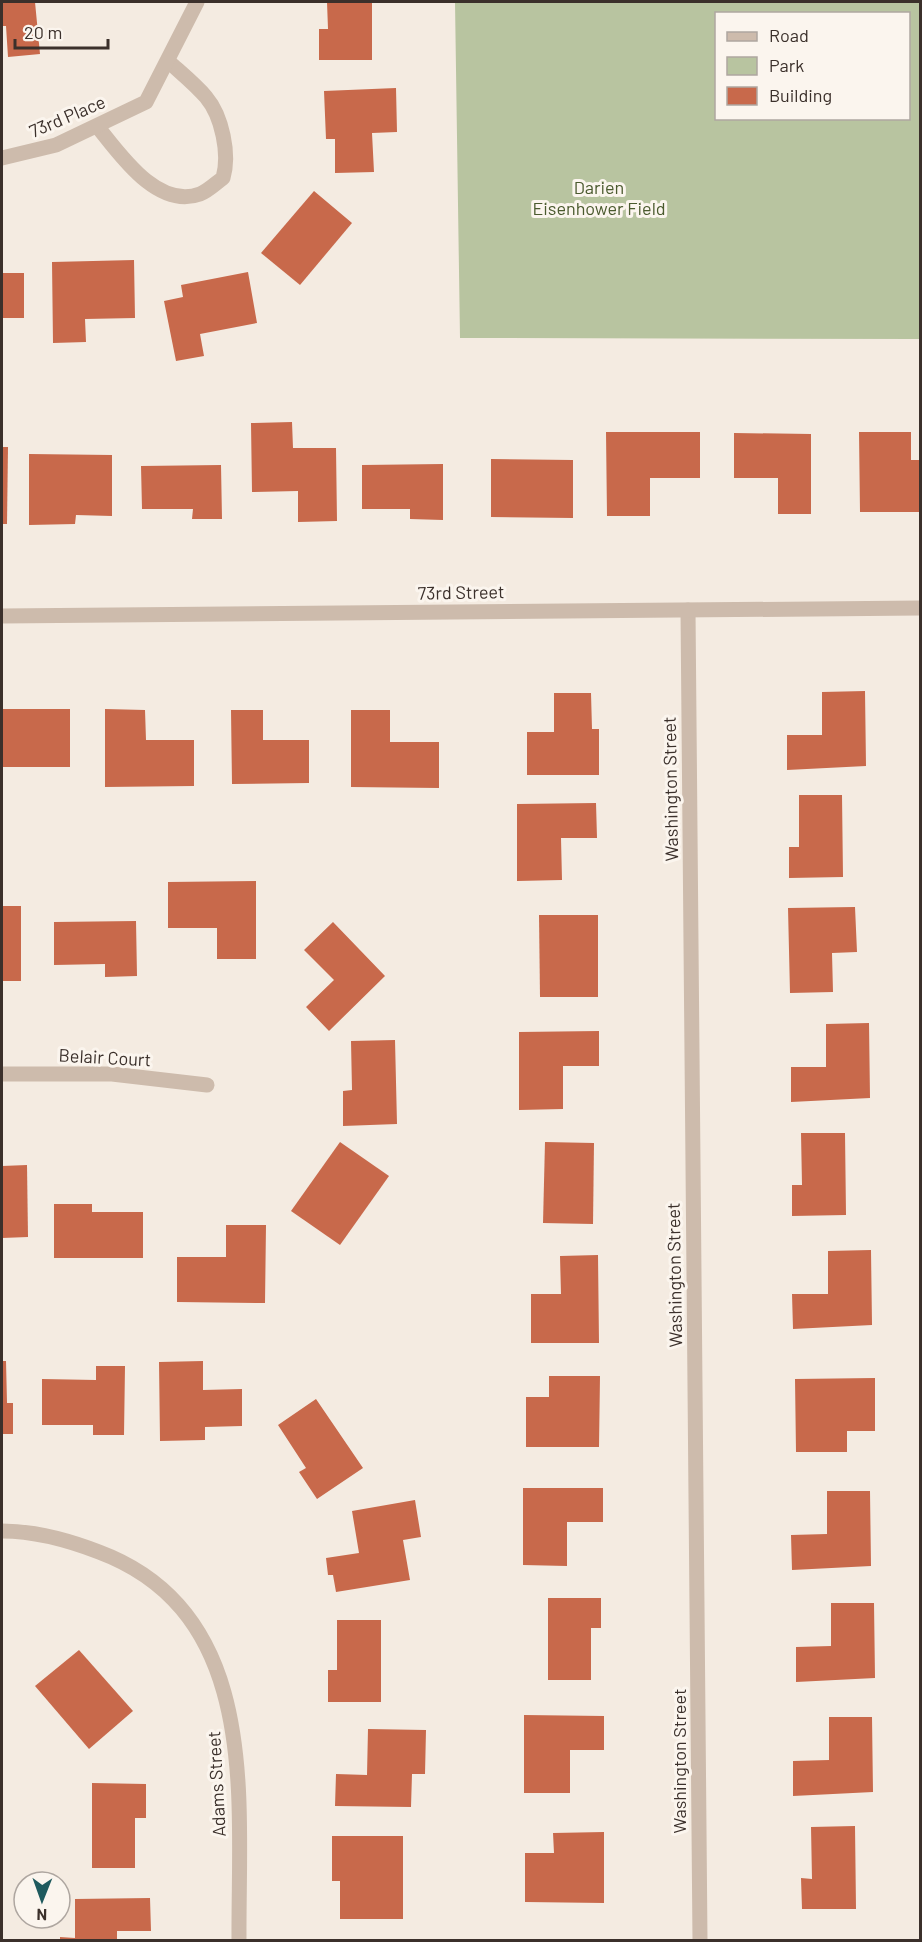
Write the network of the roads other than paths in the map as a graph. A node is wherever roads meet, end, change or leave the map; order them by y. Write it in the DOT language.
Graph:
graph roads {
  1 [pos="196,2"];
  2 [pos="168,61"];
  3 [pos="97,126"];
  4 [pos="2,158"];
  5 [pos="921,608"];
  6 [pos="688,610"];
  7 [pos="2,616"];
  8 [pos="2,1074"];
  9 [pos="207,1085"];
  10 [pos="2,1531"];
  11 [pos="239,1941"];
  12 [pos="700,1941"];
  1 -- 2 [label="street"];
  2 -- 3 [label="street, 73rd Place"];
  2 -- 3 [label="street"];
  3 -- 4 [label="street, 73rd Place"];
  5 -- 6 [label="street, 73rd Street"];
  6 -- 7 [label="street, 73rd Street"];
  6 -- 12 [label="street, Washington Street"];
  8 -- 9 [label="street, Belair Court"];
  10 -- 11 [label="street, Adams Street"];
}
